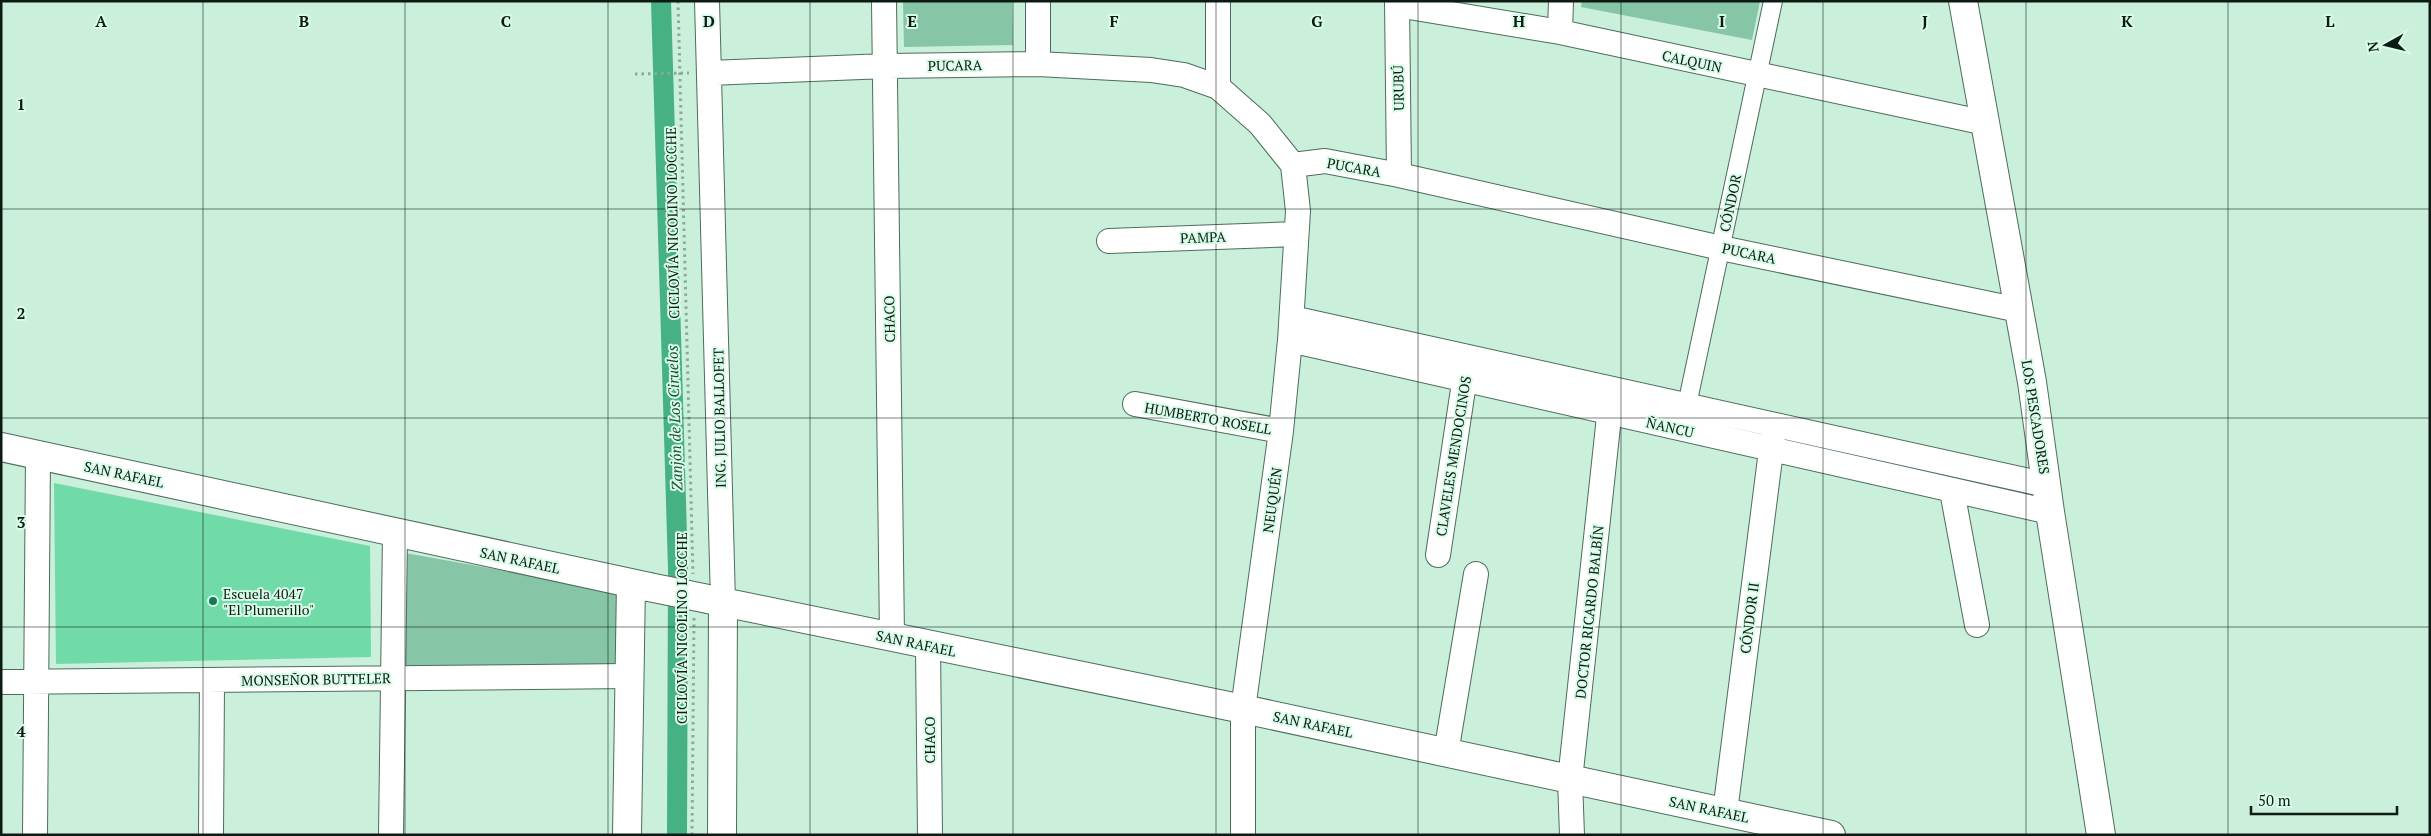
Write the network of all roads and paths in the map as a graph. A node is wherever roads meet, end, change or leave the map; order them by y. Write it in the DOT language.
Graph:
graph roads {
  1 [pos="678,1"];
  2 [pos="707,1"];
  3 [pos="884,1"];
  4 [pos="1038,1"];
  5 [pos="1218,1"];
  6 [pos="1561,1"];
  7 [pos="1773,1"];
  8 [pos="1964,1"];
  9 [pos="1397,3"];
  10 [pos="1560,32"];
  11 [pos="1038,64"];
  12 [pos="886,66"];
  13 [pos="710,73"];
  14 [pos="635,74"];
  15 [pos="678,74"];
  16 [pos="1757,75"];
  17 [pos="1218,87"];
  18 [pos="1986,123"];
  19 [pos="1293,165"];
  20 [pos="1399,175"];
  21 [pos="1296,234"];
  22 [pos="1109,241"];
  23 [pos="1721,248"];
  24 [pos="2019,310"];
  25 [pos="1291,329"];
  26 [pos="1466,368"];
  27 [pos="1611,388"];
  28 [pos="1135,404"];
  29 [pos="1687,405"];
  30 [pos="1610,413"];
  31 [pos="1774,425"];
  32 [pos="1281,431"];
  33 [pos="1,447"];
  34 [pos="1770,450"];
  35 [pos="38,455"];
  36 [pos="2047,485"];
  37 [pos="1952,491"];
  38 [pos="2050,512"];
  39 [pos="395,533"];
  40 [pos="1438,554"];
  41 [pos="1476,574"];
  42 [pos="640,585"];
  43 [pos="704,599"];
  44 [pos="1977,625"];
  45 [pos="892,637"];
  46 [pos="928,646"];
  47 [pos="631,676"];
  48 [pos="393,678"];
  49 [pos="37,681"];
  50 [pos="212,681"];
  51 [pos="1,682"];
  52 [pos="1243,710"];
  53 [pos="1446,753"];
  54 [pos="1570,780"];
  55 [pos="1726,812"];
  56 [pos="35,835"];
  57 [pos="211,835"];
  58 [pos="391,835"];
  59 [pos="627,835"];
  60 [pos="692,835"];
  61 [pos="722,835"];
  62 [pos="930,835"];
  63 [pos="1243,835"];
  64 [pos="1572,835"];
  65 [pos="1832,835"];
  66 [pos="2101,835"];
  1 -- 43 [label="path, CICLOVÍA NICOLINO LOCCHE"];
  2 -- 13 [label="street, ING. JULIO BALLOFET"];
  3 -- 12 [label="street, CHACO"];
  4 -- 11 [label="street"];
  5 -- 17 [label="street"];
  6 -- 10 [label="street"];
  7 -- 16 [label="street, CÓNDOR"];
  8 -- 18 [label="street, LOS PESCADORES"];
  9 -- 10 [label="street, CALQUIN"];
  9 -- 20 [label="street, URUBÚ"];
  10 -- 16 [label="street, CALQUIN"];
  11 -- 12 [label="street, PUCARA"];
  11 -- 17 [label="street, PUCARA"];
  12 -- 13 [label="street, PUCARA"];
  12 -- 45 [label="street, CHACO"];
  13 -- 43 [label="street, ING. JULIO BALLOFET"];
  14 -- 15 [label="path"];
  16 -- 18 [label="street, CALQUIN"];
  16 -- 23 [label="street, CÓNDOR"];
  17 -- 19 [label="street, PUCARA"];
  18 -- 24 [label="street, LOS PESCADORES"];
  19 -- 20 [label="street, PUCARA"];
  19 -- 21 [label="street, NEUQUÉN"];
  20 -- 23 [label="street, PUCARA"];
  21 -- 22 [label="street, PAMPA"];
  21 -- 25 [label="street, NEUQUÉN"];
  23 -- 24 [label="street, PUCARA"];
  23 -- 29 [label="street, CÓNDOR"];
  24 -- 36 [label="street, LOS PESCADORES"];
  25 -- 26 [label="street, ÑANCU"];
  25 -- 32 [label="street, NEUQUÉN"];
  26 -- 27 [label="street, ÑANCU"];
  26 -- 30 [label="street, ÑANCU"];
  26 -- 40 [label="street, CLAVELES MENDOCINOS"];
  27 -- 29 [label="street, ÑANCU"];
  27 -- 30 [label="street, DOCTOR RICARDO BALBÍN"];
  28 -- 32 [label="street, HUMBERTO ROSELL"];
  29 -- 31 [label="street, ÑANCU"];
  30 -- 34 [label="street, ÑANCU"];
  30 -- 54 [label="street, DOCTOR RICARDO BALBÍN"];
  31 -- 34 [label="street, CÓNDOR II"];
  31 -- 36 [label="street, ÑANCU"];
  32 -- 52 [label="street, NEUQUÉN"];
  33 -- 35 [label="street, SAN RAFAEL"];
  34 -- 37 [label="street, ÑANCU"];
  34 -- 55 [label="street, CÓNDOR II"];
  35 -- 39 [label="street, SAN RAFAEL"];
  35 -- 49 [label="street"];
  36 -- 38 [label="street, LOS PESCADORES"];
  37 -- 38 [label="street, ÑANCU"];
  37 -- 44 [label="street"];
  38 -- 66 [label="street, LOS PESCADORES"];
  39 -- 42 [label="street, SAN RAFAEL"];
  39 -- 48 [label="street"];
  41 -- 53 [label="street"];
  42 -- 43 [label="street, SAN RAFAEL, bridge"];
  42 -- 47 [label="street"];
  43 -- 45 [label="street, SAN RAFAEL"];
  43 -- 60 [label="path, CICLOVÍA NICOLINO LOCCHE"];
  43 -- 61 [label="street, ING. JULIO BALLOFET"];
  45 -- 46 [label="street, SAN RAFAEL"];
  46 -- 52 [label="street, SAN RAFAEL"];
  46 -- 62 [label="street, CHACO"];
  47 -- 48 [label="street, MONSEÑOR BUTTELER"];
  47 -- 59 [label="street"];
  48 -- 50 [label="street, MONSEÑOR BUTTELER"];
  48 -- 58 [label="street"];
  49 -- 50 [label="street, MONSEÑOR BUTTELER"];
  49 -- 51 [label="street, MONSEÑOR BUTTELER"];
  49 -- 56 [label="street"];
  50 -- 57 [label="street"];
  52 -- 53 [label="street, SAN RAFAEL"];
  52 -- 63 [label="street, NEUQUÉN"];
  53 -- 54 [label="street, SAN RAFAEL"];
  54 -- 55 [label="street, SAN RAFAEL"];
  54 -- 64 [label="street, DOCTOR RICARDO BALBÍN"];
  55 -- 65 [label="street, SAN RAFAEL"];
}
